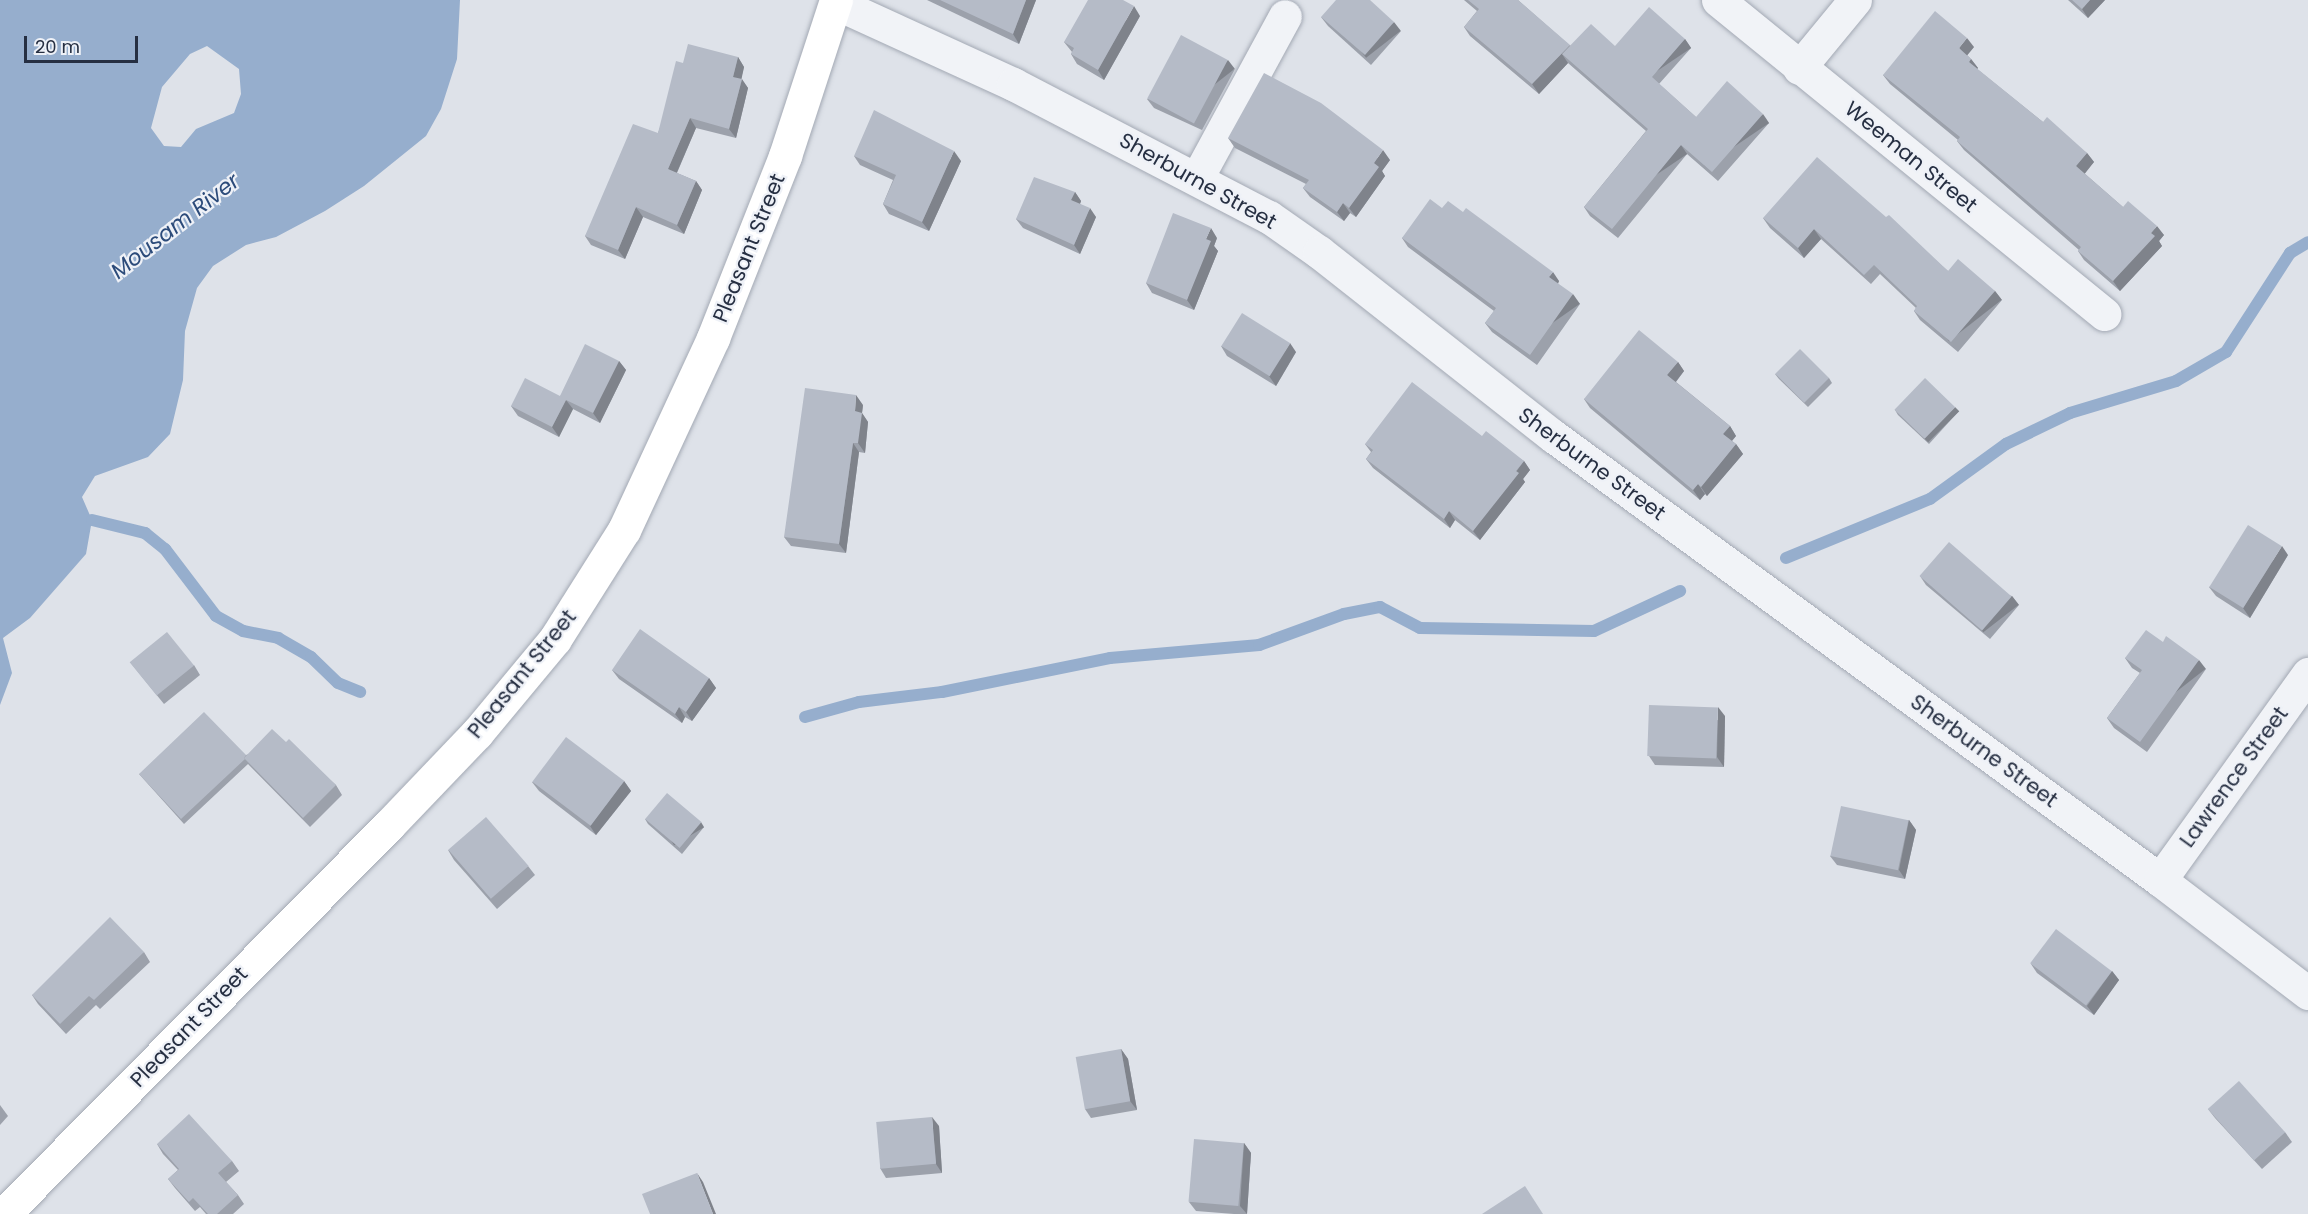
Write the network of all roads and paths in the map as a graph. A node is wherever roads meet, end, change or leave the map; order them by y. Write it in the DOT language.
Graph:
graph roads {
  1 [pos="1718,0"];
  2 [pos="1855,0"];
  3 [pos="836,2"];
  4 [pos="1285,16"];
  5 [pos="1799,68"];
  6 [pos="1197,178"];
  7 [pos="2104,314"];
  8 [pos="2308,674"];
  9 [pos="2160,880"];
  10 [pos="2308,993"];
  11 [pos="5,1214"];
  1 -- 5 [label="street, Weeman Street"];
  2 -- 5 [label="street"];
  3 -- 6 [label="street, Sherburne Street"];
  3 -- 11 [label="main road, Pleasant Street"];
  4 -- 6 [label="street"];
  5 -- 7 [label="street, Weeman Street"];
  6 -- 9 [label="street, Sherburne Street"];
  8 -- 9 [label="street, Lawrence Street"];
  9 -- 10 [label="street, Sherburne Street"];
}
